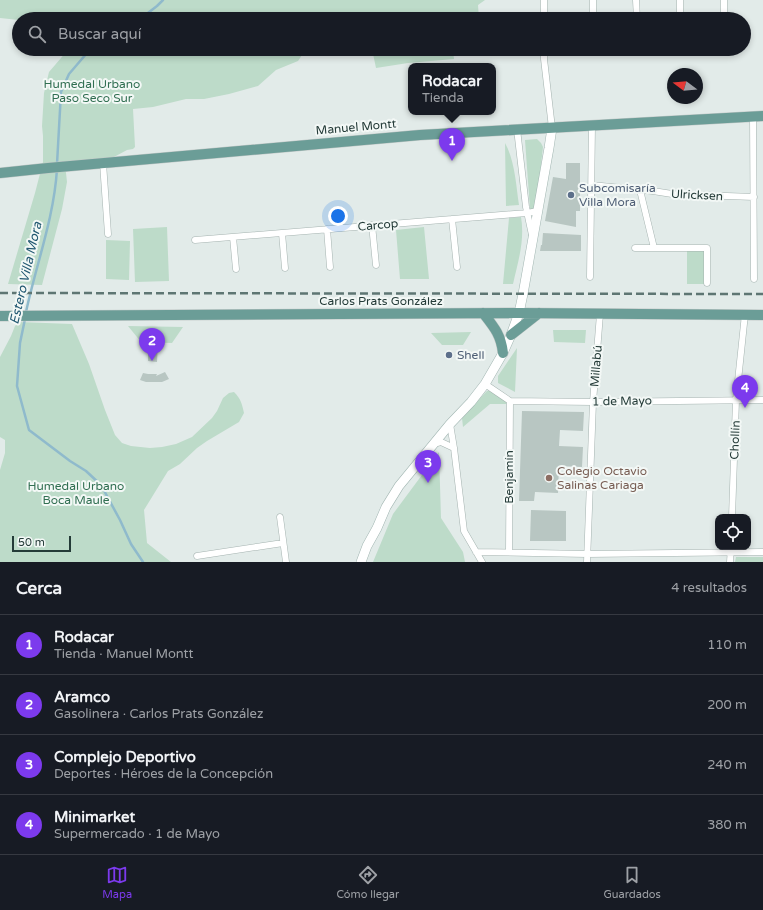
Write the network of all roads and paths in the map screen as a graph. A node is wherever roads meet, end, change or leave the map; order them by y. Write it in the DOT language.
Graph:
graph roads {
  1 [pos="544,0"];
  2 [pos="593,0"];
  3 [pos="636,0"];
  4 [pos="680,0"];
  5 [pos="724,0"];
  6 [pos="544,12"];
  7 [pos="593,12"];
  8 [pos="637,12"];
  9 [pos="680,12"];
  10 [pos="724,12"];
  11 [pos="544,56"];
  12 [pos="758,117"];
  13 [pos="592,126"];
  14 [pos="552,128"];
  15 [pos="517,129"];
  16 [pos="104,163"];
  17 [pos="0,173"];
  18 [pos="591,185"];
  19 [pos="640,190"];
  20 [pos="754,197"];
  21 [pos="538,211"];
  22 [pos="527,213"];
  23 [pos="452,219"];
  24 [pos="372,225"];
  25 [pos="327,229"];
  26 [pos="282,233"];
  27 [pos="108,234"];
  28 [pos="234,237"];
  29 [pos="533,239"];
  30 [pos="195,240"];
  31 [pos="635,248"];
  32 [pos="654,248"];
  33 [pos="376,265"];
  34 [pos="457,267"];
  35 [pos="284,268"];
  36 [pos="330,268"];
  37 [pos="236,269"];
  38 [pos="590,277"];
  39 [pos="754,279"];
  40 [pos="707,283"];
  41 [pos="519,312"];
  42 [pos="483,313"];
  43 [pos="539,313"];
  44 [pos="600,314"];
  45 [pos="745,314"];
  46 [pos="763,315"];
  47 [pos="0,316"];
  48 [pos="511,335"];
  49 [pos="503,353"];
  50 [pos="485,384"];
  51 [pos="736,400"];
  52 [pos="763,400"];
  53 [pos="510,401"];
  54 [pos="593,402"];
  55 [pos="450,424"];
  56 [pos="432,445"];
  57 [pos="454,448"];
  58 [pos="732,514"];
  59 [pos="280,517"];
  60 [pos="283,543"];
  61 [pos="730,550"];
  62 [pos="476,552"];
  63 [pos="509,552"];
  64 [pos="763,552"];
  65 [pos="587,554"];
  66 [pos="197,556"];
  67 [pos="286,562"];
  68 [pos="361,562"];
  69 [pos="482,562"];
  70 [pos="587,562"];
  71 [pos="730,562"];
  1 -- 6 [label="street"];
  2 -- 7 [label="street"];
  3 -- 8 [label="street"];
  4 -- 9 [label="street"];
  5 -- 10 [label="street"];
  11 -- 14 [label="street"];
  12 -- 13 [label="main road, Manuel Montt"];
  12 -- 20 [label="street"];
  13 -- 14 [label="main road, Manuel Montt"];
  13 -- 18 [label="street"];
  14 -- 15 [label="main road, Manuel Montt"];
  14 -- 21 [label="street"];
  15 -- 16 [label="main road, Manuel Montt"];
  15 -- 22 [label="street"];
  16 -- 17 [label="main road, Manuel Montt"];
  16 -- 27 [label="street"];
  18 -- 19 [label="street, Ulricksen"];
  18 -- 38 [label="street"];
  19 -- 20 [label="street, Ulricksen"];
  19 -- 32 [label="street"];
  20 -- 39 [label="street"];
  21 -- 22 [label="street, Carcop"];
  21 -- 29 [label="street"];
  22 -- 23 [label="street, Carcop"];
  22 -- 29 [label="street"];
  23 -- 24 [label="street, Carcop"];
  23 -- 34 [label="street"];
  24 -- 25 [label="street, Carcop"];
  24 -- 33 [label="street"];
  25 -- 26 [label="street, Carcop"];
  25 -- 36 [label="street"];
  26 -- 28 [label="street, Carcop"];
  26 -- 35 [label="street"];
  28 -- 30 [label="street, Carcop"];
  28 -- 37 [label="street"];
  29 -- 41 [label="street"];
  31 -- 32 [label="street"];
  32 -- 40 [label="street"];
  41 -- 42 [label="main road, Carlos Prats González"];
  41 -- 43 [label="main road, Carlos Prats González"];
  41 -- 48 [label="street"];
  42 -- 47 [label="main road, Carlos Prats González"];
  42 -- 49 [label="main road"];
  43 -- 44 [label="main road, Carlos Prats González"];
  43 -- 48 [label="main road"];
  44 -- 45 [label="main road, Carlos Prats González"];
  44 -- 54 [label="street, Millabú"];
  45 -- 46 [label="main road, Carlos Prats González"];
  45 -- 51 [label="street, Chollín"];
  48 -- 49 [label="street"];
  49 -- 50 [label="street"];
  50 -- 53 [label="street"];
  50 -- 55 [label="street"];
  51 -- 52 [label="street, 1 de Mayo"];
  51 -- 54 [label="street, 1 de Mayo"];
  51 -- 58 [label="street, Chollín"];
  53 -- 54 [label="street, 1 de Mayo"];
  53 -- 63 [label="street, Benjamín"];
  54 -- 65 [label="street, Millabú"];
  55 -- 56 [label="street"];
  55 -- 57 [label="street"];
  56 -- 57 [label="street"];
  56 -- 68 [label="street"];
  57 -- 62 [label="street"];
  59 -- 60 [label="street"];
  60 -- 66 [label="street"];
  60 -- 67 [label="street"];
  61 -- 64 [label="street"];
  61 -- 65 [label="street"];
  61 -- 71 [label="street"];
  62 -- 63 [label="street"];
  62 -- 69 [label="street"];
  63 -- 65 [label="street"];
  65 -- 70 [label="street, Millabú"];
}
